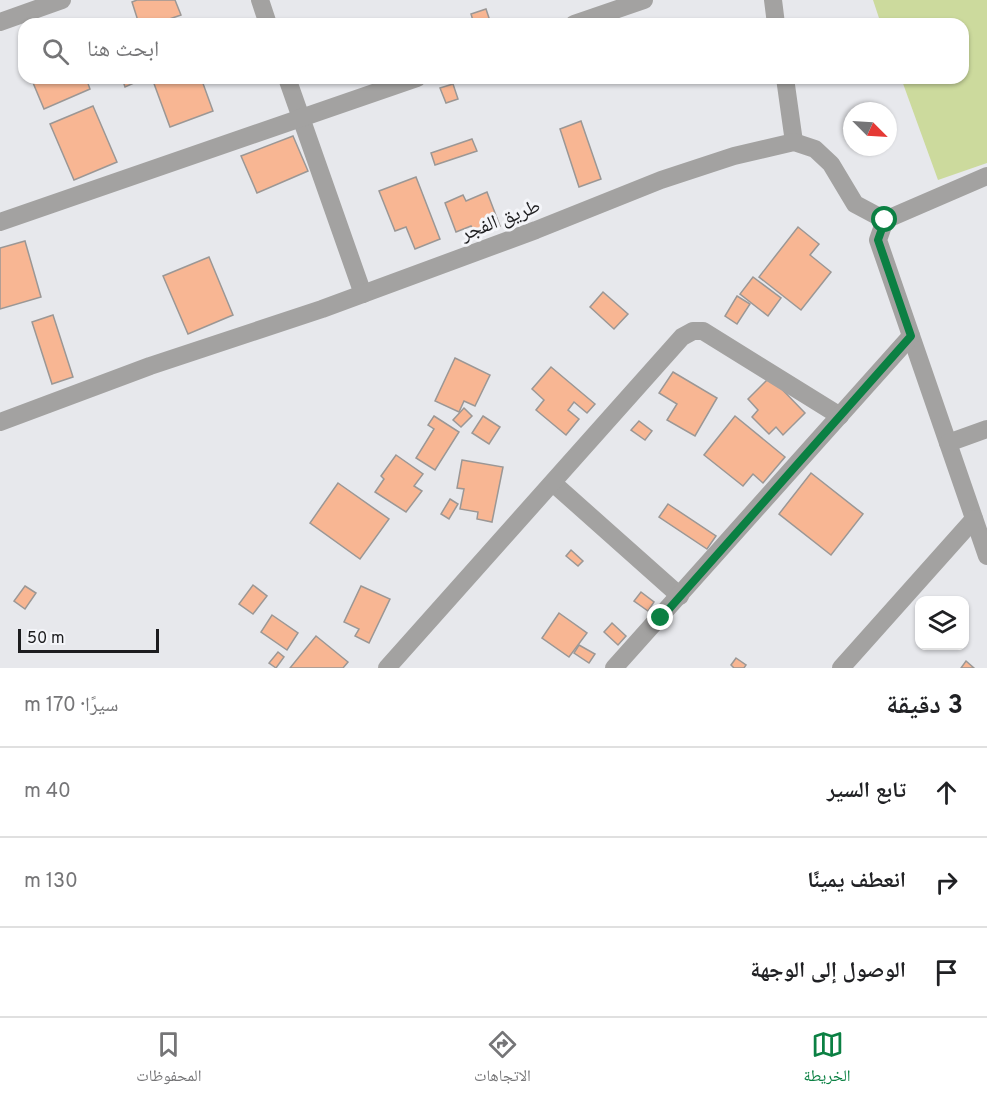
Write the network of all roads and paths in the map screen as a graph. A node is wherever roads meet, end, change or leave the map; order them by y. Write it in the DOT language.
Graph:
graph roads {
  1 [pos="62,0"];
  2 [pos="260,0"];
  3 [pos="644,0"];
  4 [pos="773,0"];
  5 [pos="266,18"];
  6 [pos="592,18"];
  7 [pos="776,18"];
  8 [pos="0,22"];
  9 [pos="289,84"];
  10 [pos="400,84"];
  11 [pos="786,84"];
  12 [pos="301,118"];
  13 [pos="794,142"];
  14 [pos="987,176"];
  15 [pos="885,220"];
  16 [pos="0,222"];
  17 [pos="363,294"];
  18 [pos="911,336"];
  19 [pos="840,416"];
  20 [pos="0,422"];
  21 [pos="987,429"];
  22 [pos="948,443"];
  23 [pos="553,483"];
  24 [pos="974,519"];
  25 [pos="987,556"];
  26 [pos="680,596"];
  27 [pos="387,668"];
  28 [pos="614,668"];
  29 [pos="841,668"];
  1 -- 8 [label="street"];
  2 -- 5 [label="street"];
  3 -- 6 [label="street"];
  4 -- 7 [label="street"];
  9 -- 12 [label="street"];
  10 -- 12 [label="street"];
  11 -- 13 [label="street"];
  12 -- 16 [label="street"];
  12 -- 17 [label="street"];
  13 -- 15 [label="street"];
  13 -- 17 [label="street, طريق الفجر"];
  14 -- 15 [label="street"];
  15 -- 18 [label="street"];
  17 -- 20 [label="street, طريق الفجر"];
  18 -- 19 [label="street"];
  18 -- 22 [label="street"];
  19 -- 23 [label="street"];
  19 -- 26 [label="street"];
  21 -- 22 [label="street"];
  22 -- 24 [label="street"];
  23 -- 26 [label="street"];
  23 -- 27 [label="street"];
  24 -- 25 [label="street"];
  24 -- 29 [label="street"];
  26 -- 28 [label="street"];
}
